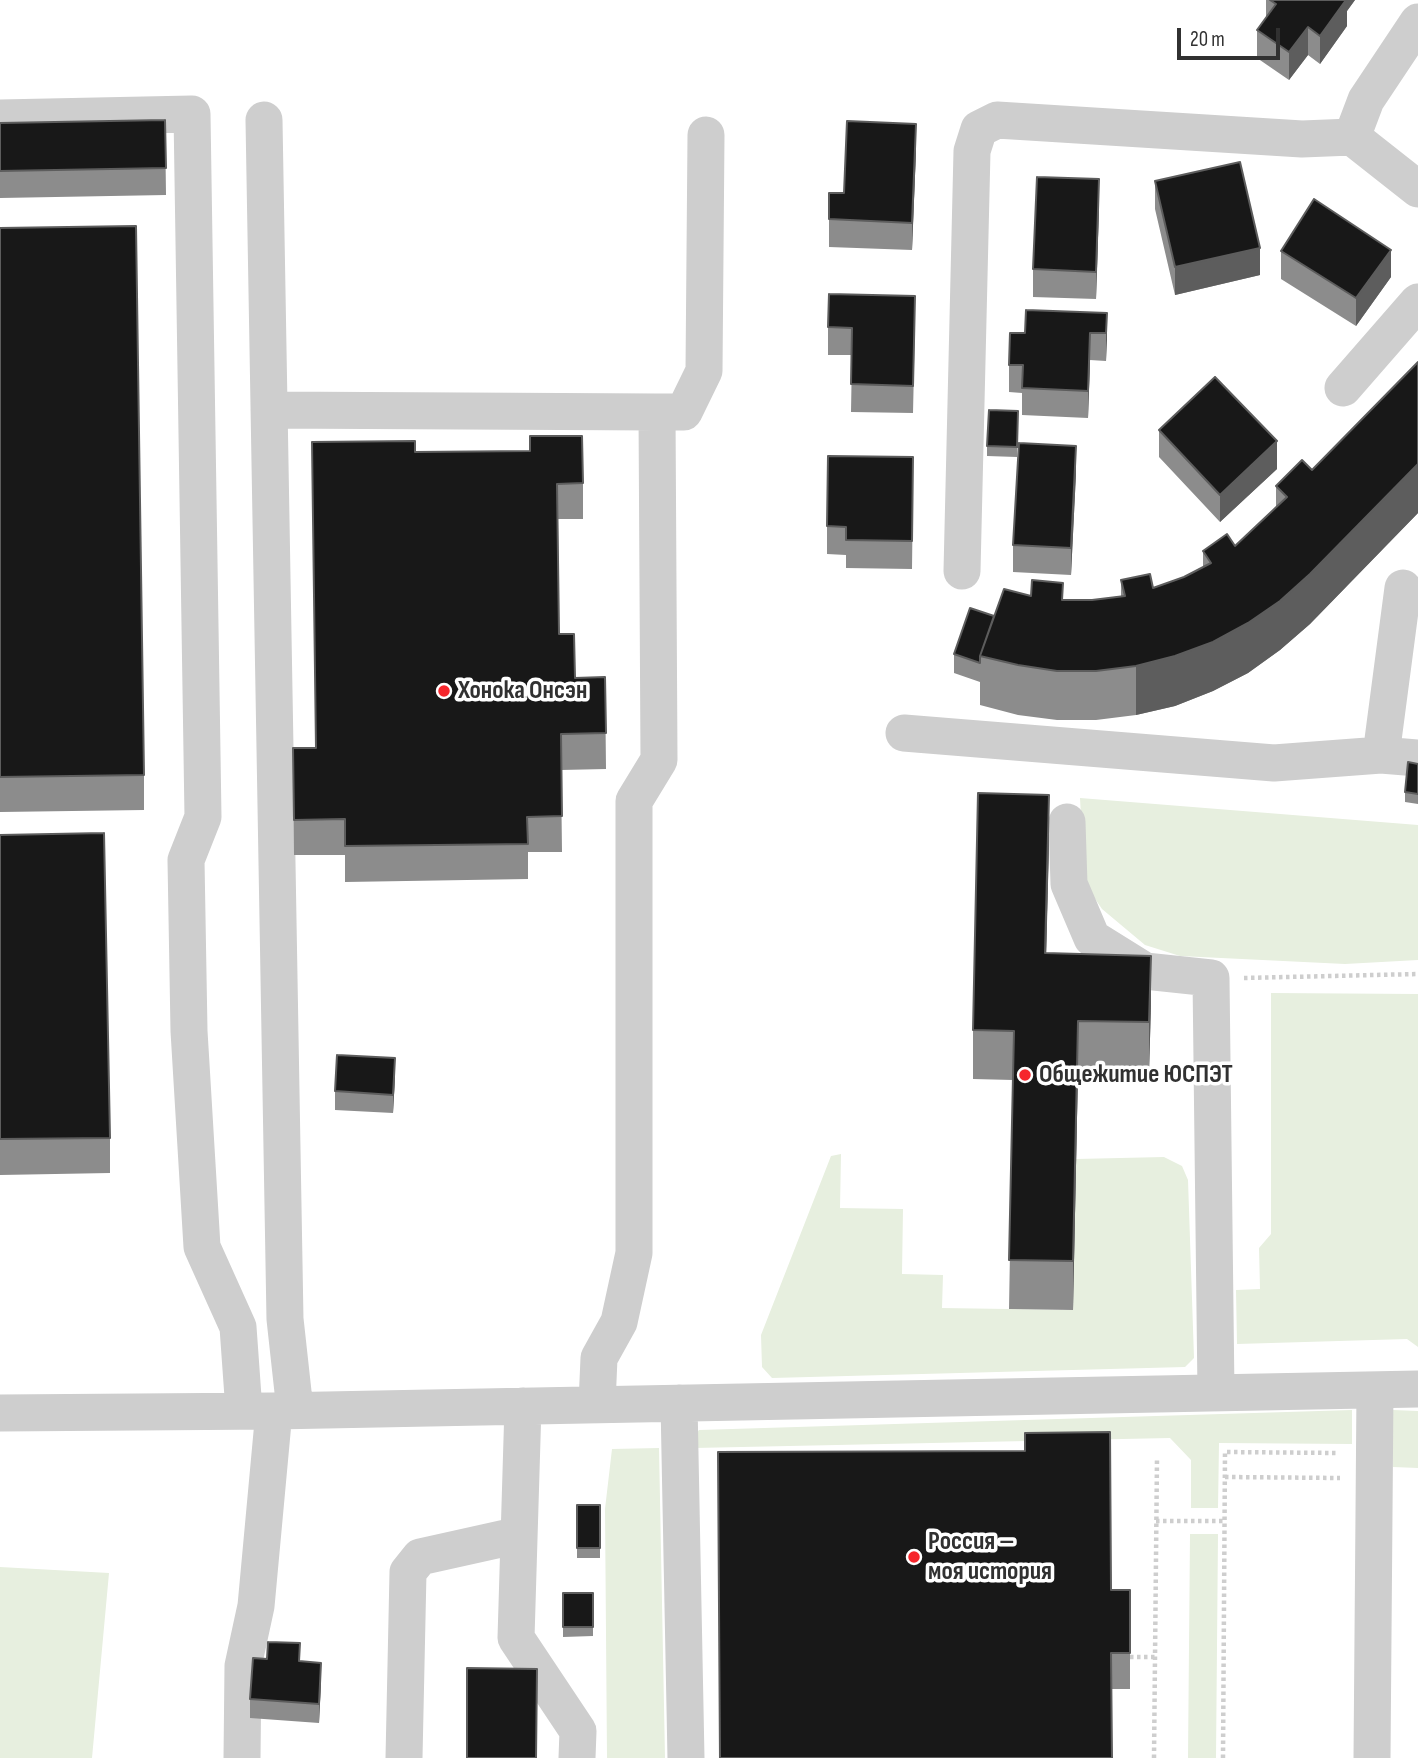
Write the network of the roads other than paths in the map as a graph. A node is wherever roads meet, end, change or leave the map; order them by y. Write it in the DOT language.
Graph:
graph roads {
  1 [pos="1418,22"];
  2 [pos="0,118"];
  3 [pos="264,120"];
  4 [pos="706,135"];
  5 [pos="1352,137"];
  6 [pos="1418,189"];
  7 [pos="1418,302"];
  8 [pos="1343,388"];
  9 [pos="269,410"];
  10 [pos="657,412"];
  11 [pos="962,571"];
  12 [pos="1403,588"];
  13 [pos="904,733"];
  14 [pos="1381,755"];
  15 [pos="1418,758"];
  16 [pos="1067,822"];
  17 [pos="1418,1389"];
  18 [pos="1375,1390"];
  19 [pos="1216,1392"];
  20 [pos="679,1403"];
  21 [pos="597,1404"];
  22 [pos="523,1406"];
  23 [pos="271,1410"];
  24 [pos="0,1412"];
  25 [pos="519,1535"];
  26 [pos="242,1758"];
  27 [pos="404,1758"];
  28 [pos="578,1758"];
  29 [pos="685,1758"];
  30 [pos="1372,1758"];
  1 -- 5 [label="street"];
  2 -- 23 [label="street"];
  3 -- 9 [label="street"];
  4 -- 10 [label="street"];
  5 -- 6 [label="street"];
  5 -- 11 [label="street"];
  7 -- 8 [label="street"];
  9 -- 10 [label="street"];
  9 -- 23 [label="street"];
  10 -- 21 [label="street"];
  12 -- 14 [label="street"];
  13 -- 14 [label="street"];
  14 -- 15 [label="street"];
  16 -- 19 [label="street"];
  17 -- 18 [label="street"];
  18 -- 19 [label="street"];
  18 -- 30 [label="street"];
  19 -- 20 [label="street"];
  20 -- 21 [label="street"];
  20 -- 29 [label="street"];
  21 -- 22 [label="street"];
  22 -- 23 [label="street"];
  22 -- 25 [label="street"];
  23 -- 24 [label="street"];
  23 -- 26 [label="street"];
  25 -- 27 [label="street"];
  25 -- 28 [label="street"];
}
